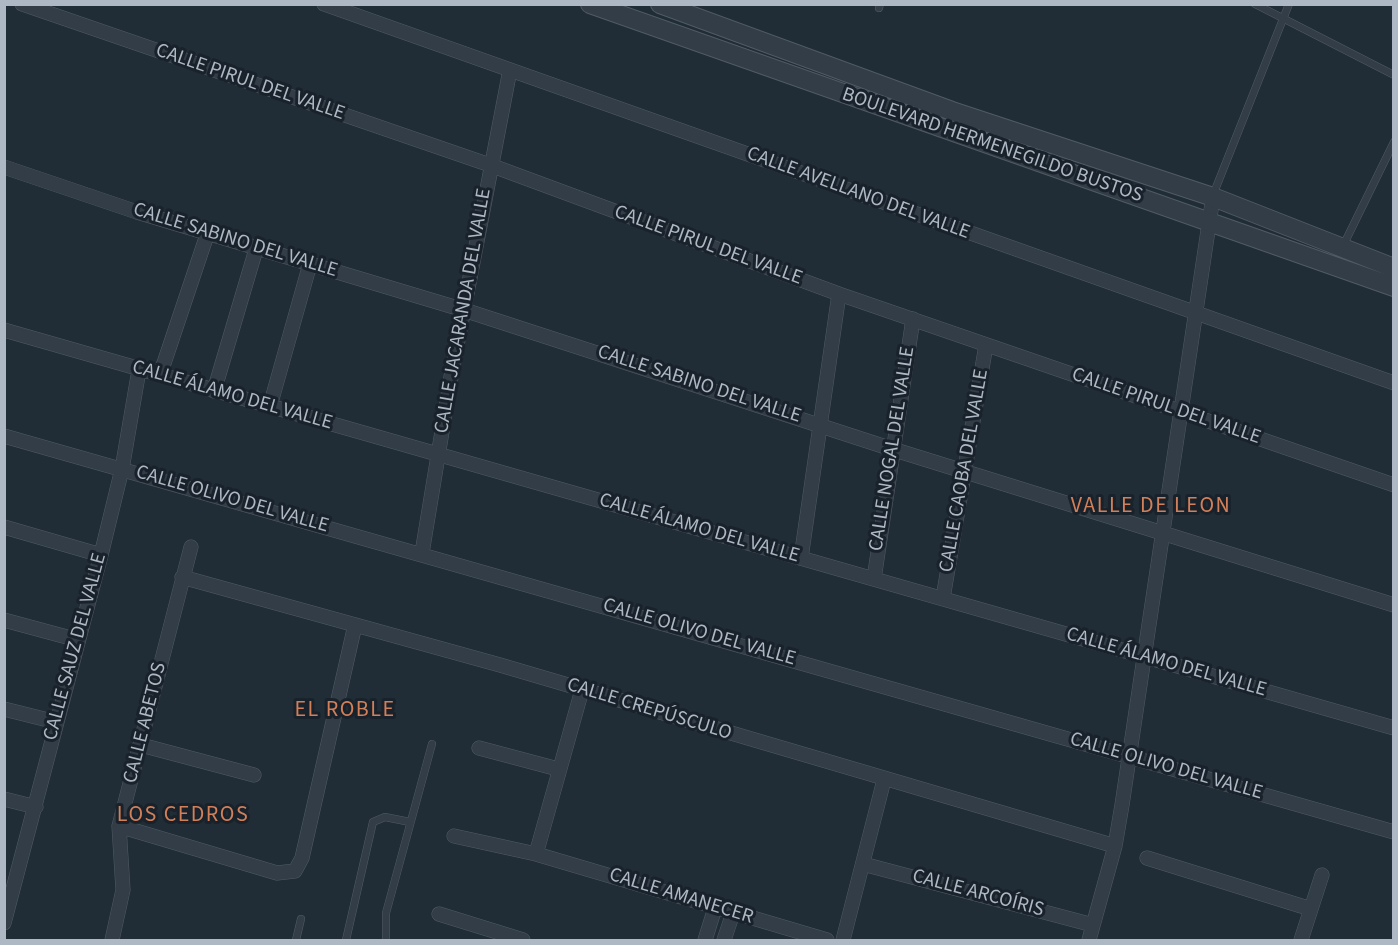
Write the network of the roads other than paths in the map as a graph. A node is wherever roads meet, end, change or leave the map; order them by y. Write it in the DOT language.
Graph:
graph roads {
  1 [pos="22,4"];
  2 [pos="324,4"];
  3 [pos="590,4"];
  4 [pos="660,4"];
  5 [pos="1255,4"];
  6 [pos="1289,5"];
  7 [pos="1284,18"];
  8 [pos="510,70"];
  9 [pos="1394,75"];
  10 [pos="1394,142"];
  11 [pos="490,165"];
  12 [pos="4,167"];
  13 [pos="1212,197"];
  14 [pos="1208,221"];
  15 [pos="208,232"];
  16 [pos="257,246"];
  17 [pos="1342,250"];
  18 [pos="310,264"];
  19 [pos="1394,268"];
  20 [pos="1394,287"];
  21 [pos="839,294"];
  22 [pos="464,310"];
  23 [pos="1195,312"];
  24 [pos="913,319"];
  25 [pos="4,330"];
  26 [pos="986,345"];
  27 [pos="139,370"];
  28 [pos="160,375"];
  29 [pos="1394,383"];
  30 [pos="214,391"];
  31 [pos="270,406"];
  32 [pos="1181,412"];
  33 [pos="821,424"];
  34 [pos="4,435"];
  35 [pos="892,449"];
  36 [pos="437,456"];
  37 [pos="122,469"];
  38 [pos="964,471"];
  39 [pos="1394,485"];
  40 [pos="4,527"];
  41 [pos="1164,533"];
  42 [pos="191,547"];
  43 [pos="422,553"];
  44 [pos="101,555"];
  45 [pos="801,558"];
  46 [pos="182,577"];
  47 [pos="874,579"];
  48 [pos="943,598"];
  49 [pos="1394,605"];
  50 [pos="4,620"];
  51 [pos="355,625"];
  52 [pos="78,640"];
  53 [pos="1144,656"];
  54 [pos="582,690"];
  55 [pos="4,709"];
  56 [pos="56,722"];
  57 [pos="1394,728"];
  58 [pos="432,744"];
  59 [pos="141,745"];
  60 [pos="479,748"];
  61 [pos="1129,756"];
  62 [pos="558,769"];
  63 [pos="254,775"];
  64 [pos="884,780"];
  65 [pos="4,799"];
  66 [pos="36,807"];
  67 [pos="410,822"];
  68 [pos="119,826"];
  69 [pos="1394,832"];
  70 [pos="454,836"];
  71 [pos="1115,846"];
  72 [pos="536,854"];
  73 [pos="1147,858"];
  74 [pos="863,864"];
  75 [pos="1322,875"];
  76 [pos="9,890"];
  77 [pos="715,908"];
  78 [pos="1311,909"];
  79 [pos="733,913"];
  80 [pos="439,914"];
  81 [pos="301,919"];
  82 [pos="4,923"];
  83 [pos="1093,925"];
  84 [pos="112,940"];
  85 [pos="296,940"];
  86 [pos="346,940"];
  87 [pos="386,940"];
  88 [pos="523,940"];
  89 [pos="705,940"];
  90 [pos="724,940"];
  91 [pos="827,940"];
  92 [pos="843,940"];
  93 [pos="1089,940"];
  94 [pos="1301,940"];
  1 -- 11 [label="street, CALLE PIRUL DEL VALLE"];
  2 -- 8 [label="street, CALLE AVELLANO DEL VALLE"];
  3 -- 14 [label="street, BOULEVARD HERMENEGILDO BUSTOS"];
  4 -- 13 [label="street, BOULEVARD HERMENEGILDO BUSTOS"];
  5 -- 7 [label="lane"];
  6 -- 7 [label="lane"];
  7 -- 9 [label="lane"];
  7 -- 13 [label="lane"];
  8 -- 11 [label="street, CALLE JACARANDA DEL VALLE"];
  8 -- 23 [label="street, CALLE AVELLANO DEL VALLE"];
  10 -- 17 [label="lane"];
  11 -- 21 [label="street, CALLE PIRUL DEL VALLE"];
  11 -- 22 [label="street, CALLE JACARANDA DEL VALLE"];
  12 -- 15 [label="street, CALLE SABINO DEL VALLE"];
  13 -- 14 [label="street"];
  13 -- 17 [label="street, BOULEVARD HERMENEGILDO BUSTOS"];
  14 -- 20 [label="street, BOULEVARD HERMENEGILDO BUSTOS"];
  14 -- 23 [label="street"];
  15 -- 16 [label="street, CALLE SABINO DEL VALLE"];
  15 -- 28 [label="street"];
  16 -- 18 [label="street, CALLE SABINO DEL VALLE"];
  16 -- 30 [label="street"];
  17 -- 19 [label="street, BOULEVARD HERMENEGILDO BUSTOS"];
  18 -- 22 [label="street, CALLE SABINO DEL VALLE"];
  18 -- 31 [label="street"];
  21 -- 24 [label="street, CALLE PIRUL DEL VALLE"];
  21 -- 33 [label="street"];
  22 -- 33 [label="street, CALLE SABINO DEL VALLE"];
  22 -- 36 [label="street, CALLE JACARANDA DEL VALLE"];
  23 -- 29 [label="street, CALLE AVELLANO DEL VALLE"];
  23 -- 32 [label="street"];
  24 -- 26 [label="street, CALLE PIRUL DEL VALLE"];
  24 -- 35 [label="street, CALLE NOGAL DEL VALLE"];
  25 -- 27 [label="street, CALLE ÁLAMO DEL VALLE"];
  26 -- 32 [label="street, CALLE PIRUL DEL VALLE"];
  26 -- 38 [label="street, CALLE CAOBA DEL VALLE"];
  27 -- 28 [label="street, CALLE ÁLAMO DEL VALLE"];
  27 -- 37 [label="street, CALLE SAUZ DEL VALLE"];
  28 -- 30 [label="street, CALLE ÁLAMO DEL VALLE"];
  30 -- 31 [label="street, CALLE ÁLAMO DEL VALLE"];
  31 -- 36 [label="street, CALLE ÁLAMO DEL VALLE"];
  32 -- 39 [label="street, CALLE PIRUL DEL VALLE"];
  32 -- 41 [label="street"];
  33 -- 35 [label="street, CALLE SABINO DEL VALLE"];
  33 -- 45 [label="street"];
  34 -- 37 [label="street, CALLE OLIVO DEL VALLE"];
  35 -- 38 [label="street, CALLE SABINO DEL VALLE"];
  35 -- 47 [label="street, CALLE NOGAL DEL VALLE"];
  36 -- 43 [label="street, CALLE JACARANDA DEL VALLE"];
  36 -- 45 [label="street, CALLE ÁLAMO DEL VALLE"];
  37 -- 43 [label="street, CALLE OLIVO DEL VALLE"];
  37 -- 44 [label="street, CALLE SAUZ DEL VALLE"];
  38 -- 41 [label="street, CALLE SABINO DEL VALLE"];
  38 -- 48 [label="street, CALLE CAOBA DEL VALLE"];
  40 -- 44 [label="street"];
  41 -- 49 [label="street, CALLE SABINO DEL VALLE"];
  41 -- 53 [label="street"];
  42 -- 46 [label="street, CALLE ABETOS"];
  43 -- 61 [label="street, CALLE OLIVO DEL VALLE"];
  44 -- 52 [label="street, CALLE SAUZ DEL VALLE"];
  45 -- 47 [label="street, CALLE ÁLAMO DEL VALLE"];
  46 -- 51 [label="street, CALLE CREPÚSCULO"];
  46 -- 59 [label="street, CALLE ABETOS"];
  47 -- 48 [label="street, CALLE ÁLAMO DEL VALLE"];
  48 -- 53 [label="street, CALLE ÁLAMO DEL VALLE"];
  50 -- 52 [label="street"];
  51 -- 54 [label="street, CALLE CREPÚSCULO"];
  51 -- 68 [label="street"];
  52 -- 56 [label="street, CALLE SAUZ DEL VALLE"];
  53 -- 57 [label="street, CALLE ÁLAMO DEL VALLE"];
  53 -- 61 [label="street"];
  54 -- 62 [label="street"];
  54 -- 64 [label="street, CALLE CREPÚSCULO"];
  55 -- 56 [label="street"];
  56 -- 66 [label="street, CALLE SAUZ DEL VALLE"];
  58 -- 67 [label="lane"];
  59 -- 63 [label="street"];
  59 -- 68 [label="street, CALLE ABETOS"];
  60 -- 62 [label="street"];
  61 -- 69 [label="street, CALLE OLIVO DEL VALLE"];
  61 -- 71 [label="street"];
  62 -- 72 [label="street"];
  64 -- 71 [label="street, CALLE CREPÚSCULO"];
  64 -- 74 [label="street"];
  65 -- 66 [label="street"];
  66 -- 76 [label="street, CALLE SAUZ DEL VALLE"];
  67 -- 86 [label="lane"];
  67 -- 87 [label="lane"];
  68 -- 84 [label="street, CALLE ABETOS"];
  70 -- 72 [label="street, CALLE AMANECER"];
  71 -- 83 [label="street"];
  72 -- 77 [label="street, CALLE AMANECER"];
  73 -- 78 [label="street"];
  74 -- 83 [label="street, CALLE ARCOÍRIS"];
  74 -- 92 [label="street"];
  75 -- 78 [label="street"];
  76 -- 82 [label="street, CALLE SAUZ DEL VALLE"];
  77 -- 79 [label="street, CALLE AMANECER"];
  77 -- 89 [label="street"];
  78 -- 94 [label="street"];
  79 -- 90 [label="street"];
  79 -- 91 [label="street, CALLE AMANECER"];
  80 -- 88 [label="street"];
  81 -- 85 [label="lane"];
  83 -- 93 [label="street"];
}
